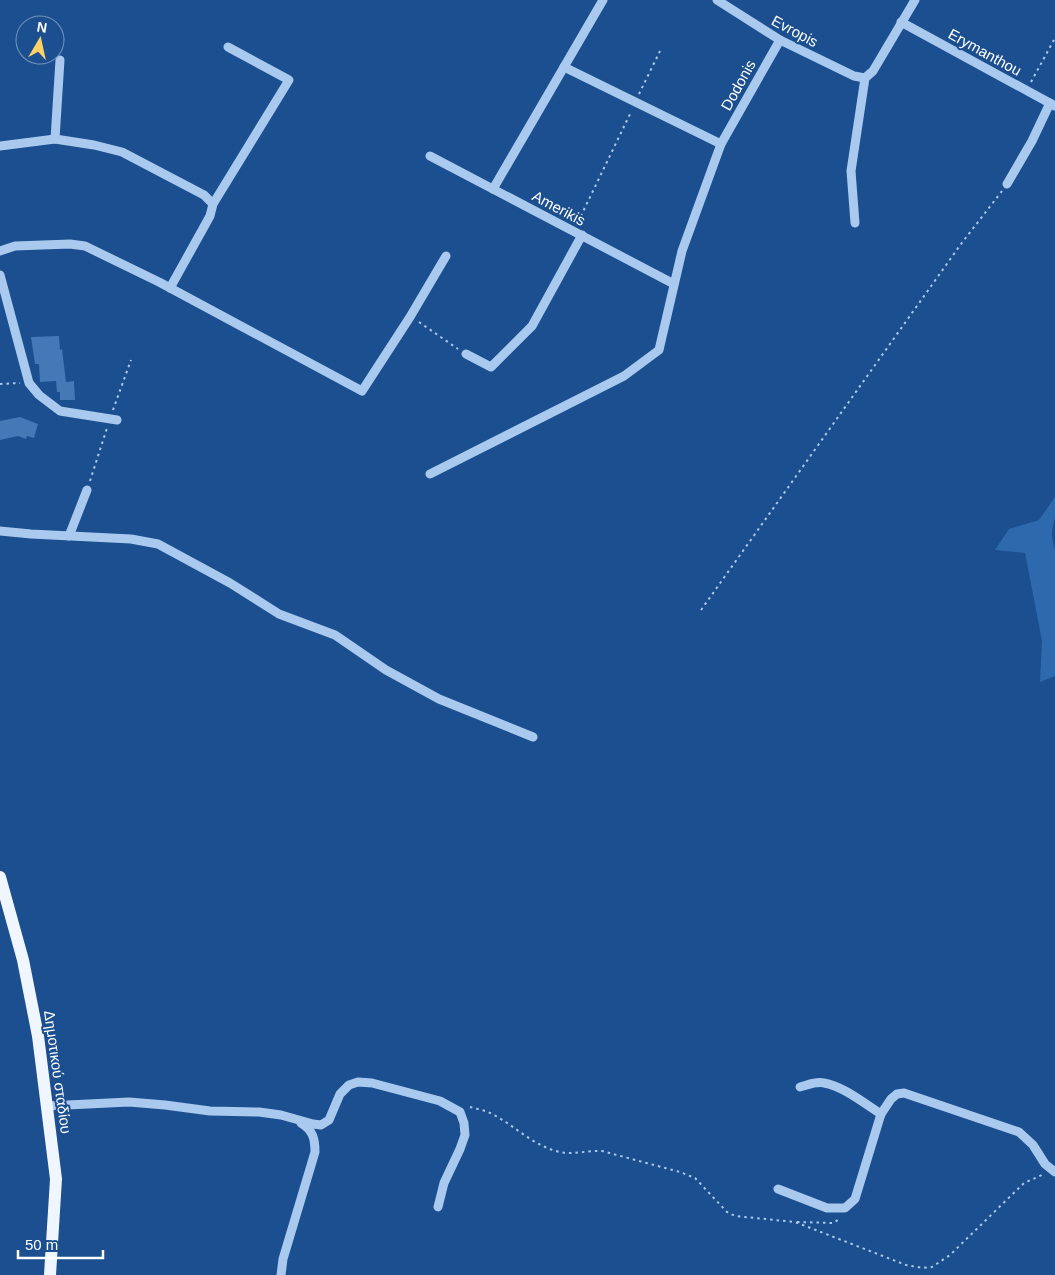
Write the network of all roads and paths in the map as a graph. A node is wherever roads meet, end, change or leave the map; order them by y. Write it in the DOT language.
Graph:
graph roads {
  1 [pos="603,0"];
  2 [pos="717,0"];
  3 [pos="915,0"];
  4 [pos="901,22"];
  5 [pos="1055,38"];
  6 [pos="780,40"];
  7 [pos="228,47"];
  8 [pos="660,51"];
  9 [pos="60,65"];
  10 [pos="564,67"];
  11 [pos="865,78"];
  12 [pos="1027,90"];
  13 [pos="635,102"];
  14 [pos="1052,104"];
  15 [pos="55,139"];
  16 [pos="721,144"];
  17 [pos="0,146"];
  18 [pos="430,156"];
  19 [pos="1008,184"];
  20 [pos="493,189"];
  21 [pos="213,204"];
  22 [pos="855,223"];
  23 [pos="578,233"];
  24 [pos="0,251"];
  25 [pos="446,256"];
  26 [pos="0,275"];
  27 [pos="674,284"];
  28 [pos="170,288"];
  29 [pos="410,317"];
  30 [pos="466,354"];
  31 [pos="29,383"];
  32 [pos="0,384"];
  33 [pos="118,420"];
  34 [pos="430,474"];
  35 [pos="87,490"];
  36 [pos="0,531"];
  37 [pos="69,536"];
  38 [pos="702,610"];
  39 [pos="533,737"];
  40 [pos="0,880"];
  41 [pos="800,1087"];
  42 [pos="47,1106"];
  43 [pos="450,1106"];
  44 [pos="881,1114"];
  45 [pos="297,1120"];
  46 [pos="1051,1173"];
  47 [pos="778,1189"];
  48 [pos="438,1207"];
  49 [pos="845,1208"];
  50 [pos="795,1222"];
  51 [pos="50,1275"];
  52 [pos="281,1275"];
  1 -- 10 [label="street"];
  2 -- 6 [label="street, Evropis"];
  3 -- 4 [label="street"];
  4 -- 11 [label="street"];
  4 -- 12 [label="street, Erymanthou"];
  5 -- 12 [label="path"];
  6 -- 11 [label="street, Evropis"];
  6 -- 16 [label="street, Dodonis"];
  7 -- 21 [label="street"];
  8 -- 13 [label="path"];
  9 -- 15 [label="street"];
  10 -- 13 [label="street"];
  10 -- 20 [label="street"];
  11 -- 22 [label="street"];
  12 -- 14 [label="street, Erymanthou"];
  13 -- 16 [label="street"];
  13 -- 23 [label="path"];
  14 -- 19 [label="street"];
  15 -- 17 [label="street"];
  15 -- 21 [label="street"];
  16 -- 27 [label="street, Dodonis"];
  18 -- 20 [label="street, Amerikis"];
  19 -- 38 [label="path"];
  20 -- 23 [label="street, Amerikis"];
  21 -- 28 [label="street"];
  23 -- 27 [label="street, Amerikis"];
  23 -- 30 [label="street"];
  24 -- 28 [label="street"];
  25 -- 29 [label="street"];
  26 -- 31 [label="street"];
  27 -- 34 [label="street, Dodonis"];
  28 -- 29 [label="street"];
  29 -- 30 [label="path"];
  31 -- 32 [label="path"];
  31 -- 33 [label="street"];
  35 -- 37 [label="street"];
  36 -- 37 [label="street"];
  37 -- 39 [label="street"];
  40 -- 42 [label="main road, Δημοτικού σταδίου"];
  41 -- 44 [label="street"];
  42 -- 45 [label="street"];
  42 -- 51 [label="main road, Δημοτικού σταδίου"];
  43 -- 45 [label="street"];
  43 -- 48 [label="street"];
  43 -- 50 [label="path"];
  44 -- 46 [label="street"];
  44 -- 49 [label="street"];
  45 -- 52 [label="street"];
  46 -- 50 [label="path"];
  47 -- 49 [label="street"];
  49 -- 50 [label="path"];
}
